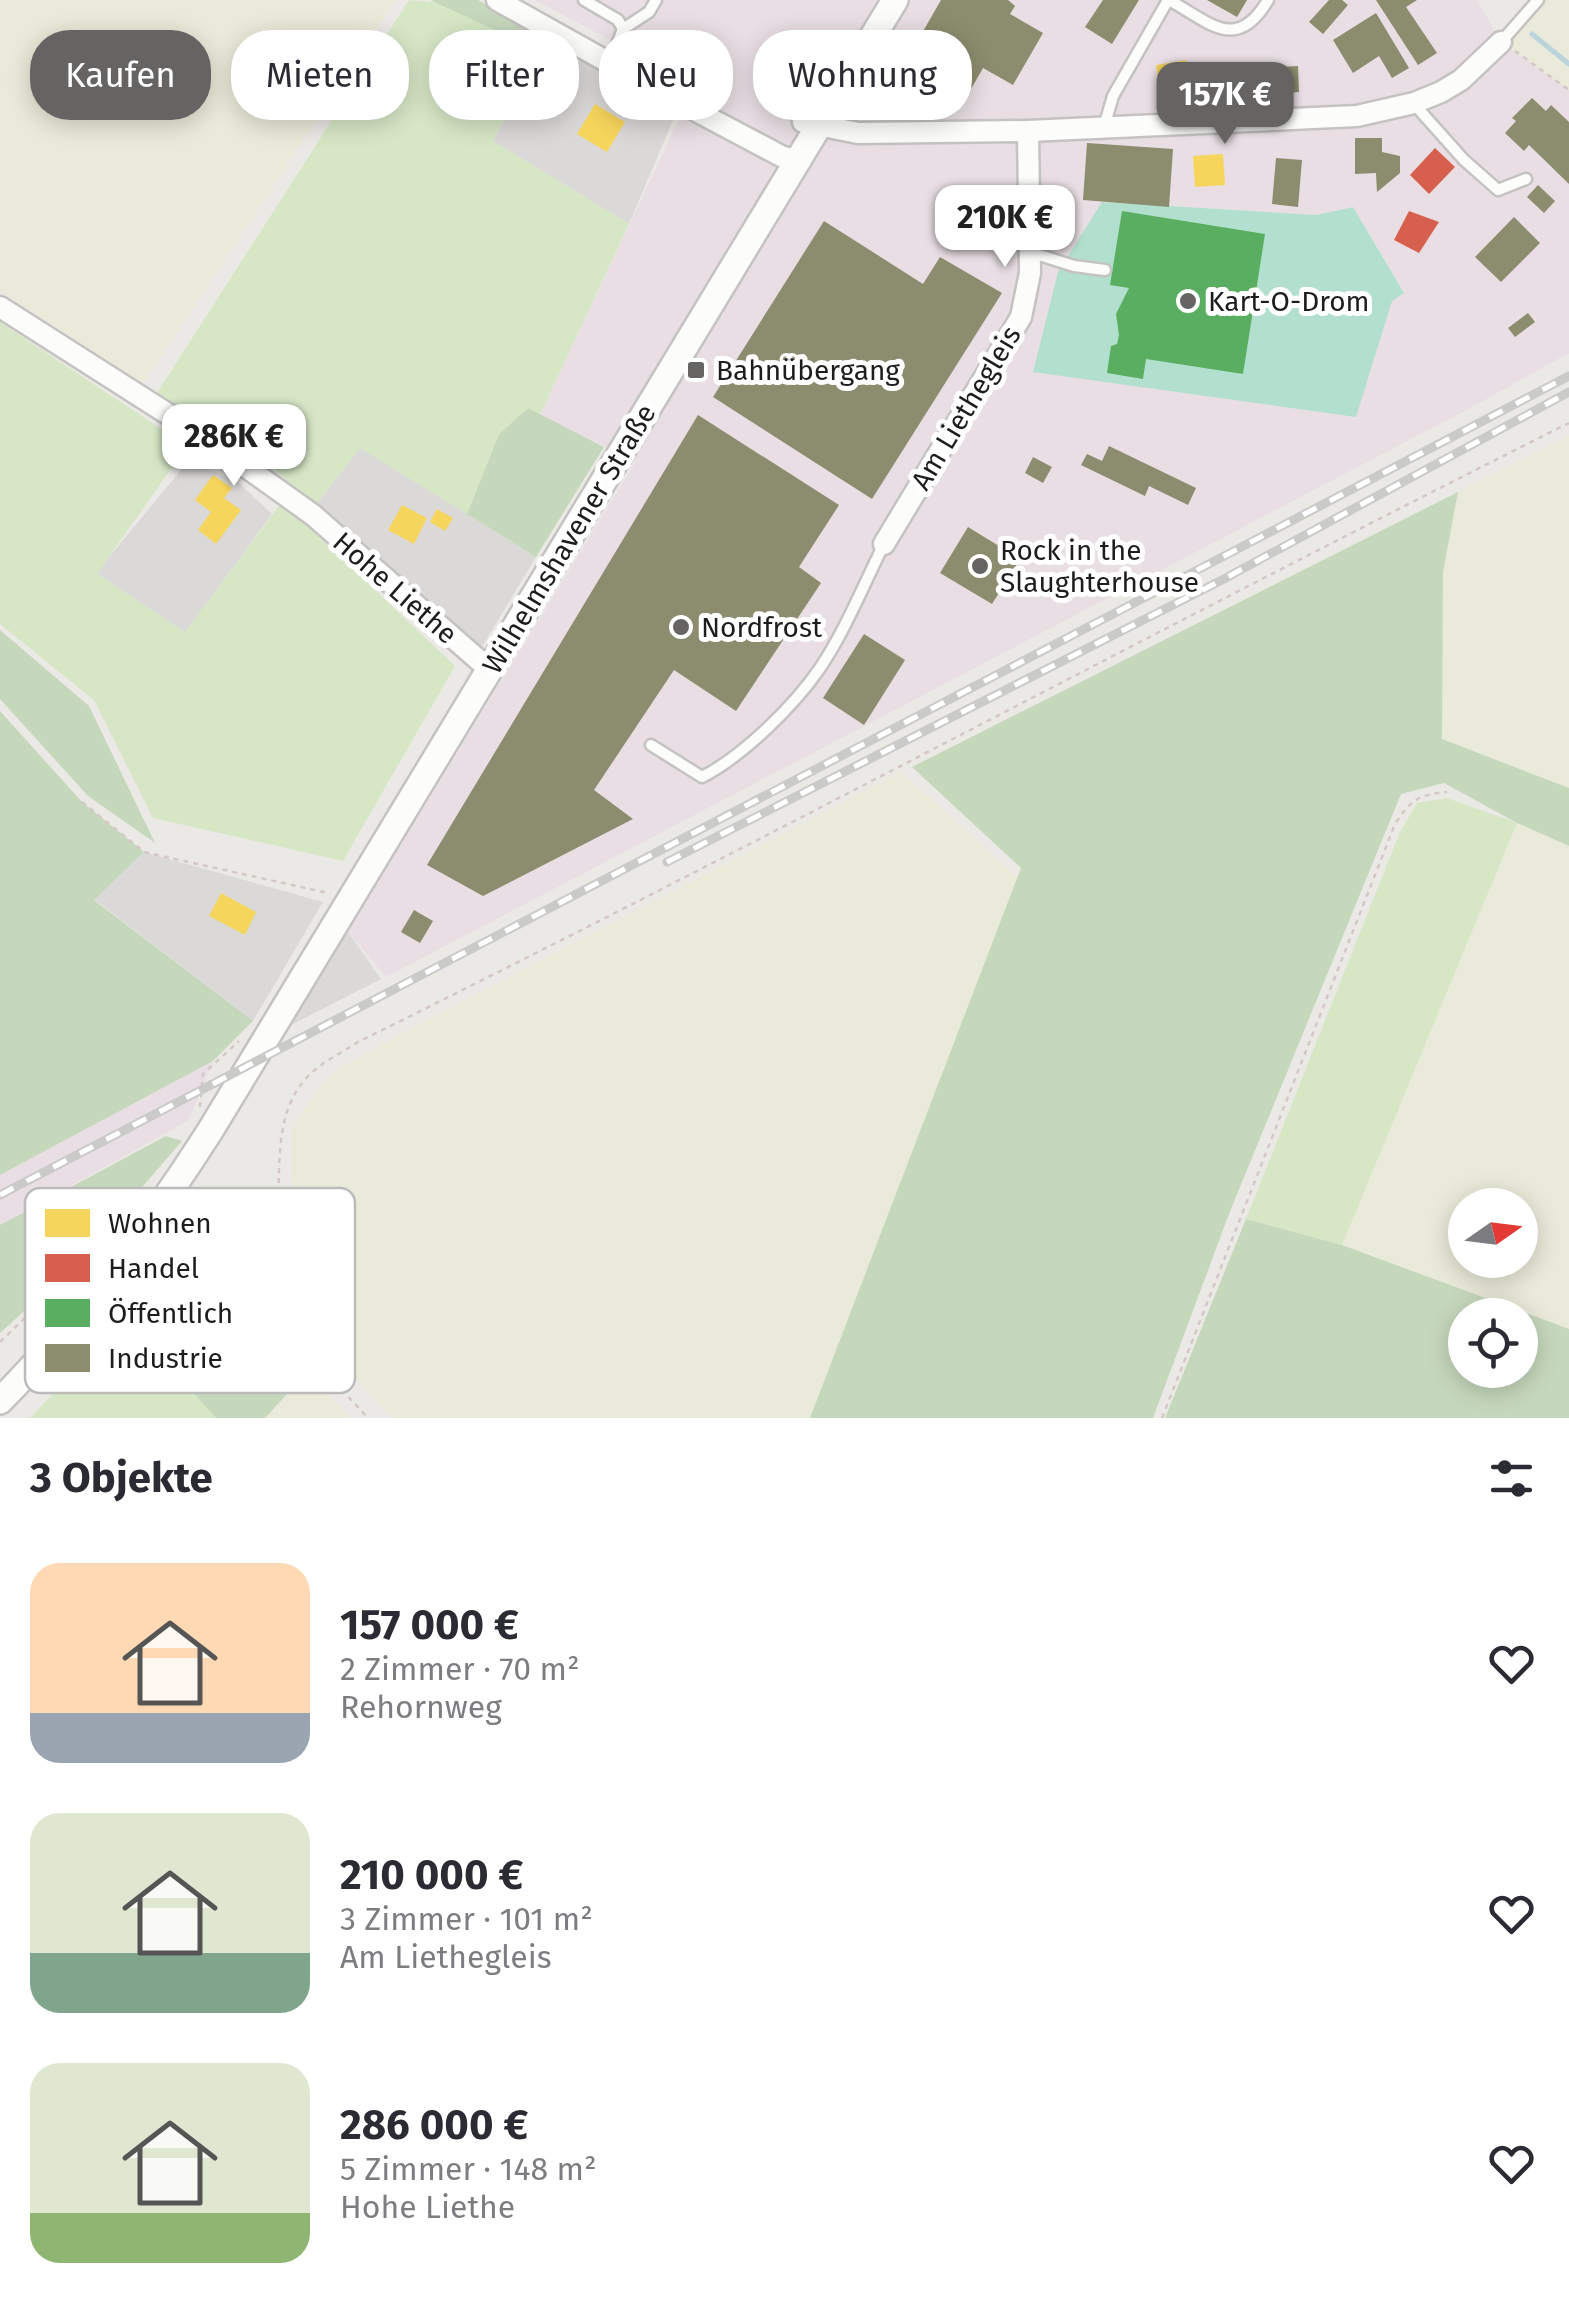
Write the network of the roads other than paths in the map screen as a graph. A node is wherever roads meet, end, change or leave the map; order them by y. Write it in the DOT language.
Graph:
graph roads {
  1 [pos="497,0"];
  2 [pos="584,0"];
  3 [pos="656,0"];
  4 [pos="895,0"];
  5 [pos="1169,0"];
  6 [pos="1268,0"];
  7 [pos="1538,0"];
  8 [pos="623,29"];
  9 [pos="1501,42"];
  10 [pos="599,56"];
  11 [pos="1414,103"];
  12 [pos="716,120"];
  13 [pos="812,124"];
  14 [pos="1104,128"];
  15 [pos="1028,131"];
  16 [pos="800,162"];
  17 [pos="1526,179"];
  18 [pos="1030,252"];
  19 [pos="1105,270"];
  20 [pos="0,307"];
  21 [pos="884,544"];
  22 [pos="490,670"];
  23 [pos="651,745"];
  24 [pos="173,1188"];
  25 [pos="25,1375"];
  26 [pos="0,1402"];
  1 -- 10 [label="street"];
  2 -- 8 [label="lane"];
  3 -- 8 [label="lane"];
  4 -- 13 [label="street, Wilhelmshavener Straße"];
  5 -- 6 [label="lane"];
  5 -- 14 [label="lane"];
  7 -- 9 [label="lane"];
  9 -- 11 [label="street"];
  11 -- 14 [label="street"];
  11 -- 17 [label="lane"];
  12 -- 16 [label="street"];
  13 -- 15 [label="street"];
  13 -- 16 [label="street, Wilhelmshavener Straße"];
  14 -- 15 [label="street"];
  15 -- 18 [label="street, Am Liethegleis"];
  16 -- 22 [label="street, Wilhelmshavener Straße"];
  18 -- 19 [label="lane"];
  18 -- 21 [label="street, Am Liethegleis"];
  20 -- 22 [label="street, Hohe Liethe"];
  21 -- 23 [label="lane"];
  22 -- 24 [label="street, Wilhelmshavener Straße"];
  25 -- 26 [label="street, Wilhelmshavener Straße"];
}
